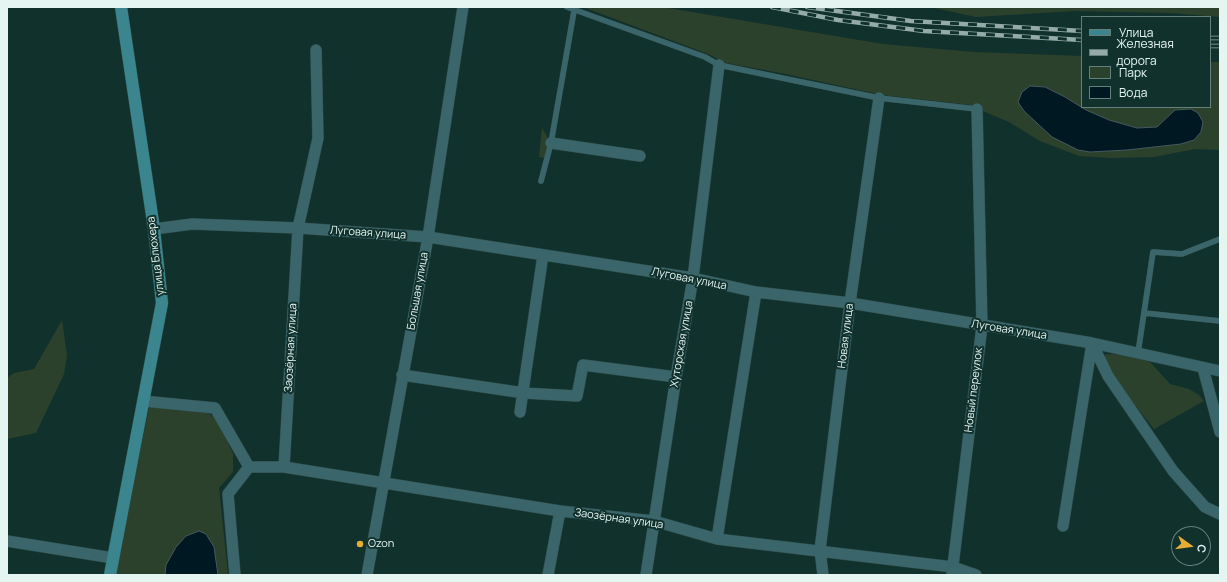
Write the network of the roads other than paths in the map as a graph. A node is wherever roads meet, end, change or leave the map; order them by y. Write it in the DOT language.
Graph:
graph roads {
  1 [pos="121,7"];
  2 [pos="463,7"];
  3 [pos="567,7"];
  4 [pos="574,11"];
  5 [pos="316,50"];
  6 [pos="719,65"];
  7 [pos="879,98"];
  8 [pos="977,109"];
  9 [pos="551,143"];
  10 [pos="640,156"];
  11 [pos="541,181"];
  12 [pos="298,228"];
  13 [pos="154,229"];
  14 [pos="428,237"];
  15 [pos="1220,239"];
  16 [pos="543,255"];
  17 [pos="693,278"];
  18 [pos="756,292"];
  19 [pos="850,303"];
  20 [pos="1144,313"];
  21 [pos="1220,321"];
  22 [pos="982,326"];
  23 [pos="1092,343"];
  24 [pos="1138,353"];
  25 [pos="1203,368"];
  26 [pos="1220,371"];
  27 [pos="402,375"];
  28 [pos="676,377"];
  29 [pos="524,393"];
  30 [pos="143,401"];
  31 [pos="520,412"];
  32 [pos="1220,432"];
  33 [pos="248,467"];
  34 [pos="284,467"];
  35 [pos="384,484"];
  36 [pos="560,511"];
  37 [pos="1220,514"];
  38 [pos="654,521"];
  39 [pos="1062,526"];
  40 [pos="716,539"];
  41 [pos="7,541"];
  42 [pos="820,550"];
  43 [pos="113,558"];
  44 [pos="952,571"];
  45 [pos="110,575"];
  46 [pos="235,575"];
  47 [pos="367,575"];
  48 [pos="548,575"];
  49 [pos="646,575"];
  50 [pos="823,575"];
  51 [pos="976,575"];
  1 -- 13 [label="street, улица Блюхера"];
  2 -- 14 [label="street, Большая улица"];
  3 -- 4 [label="lane"];
  4 -- 6 [label="lane"];
  4 -- 9 [label="lane"];
  5 -- 12 [label="street, Заозёрная улица"];
  6 -- 7 [label="lane"];
  6 -- 17 [label="street, Хуторская улица"];
  7 -- 8 [label="lane"];
  7 -- 19 [label="street, Новая улица"];
  8 -- 22 [label="street, Новый переулок"];
  9 -- 10 [label="street"];
  9 -- 11 [label="lane"];
  12 -- 13 [label="street, Луговая улица"];
  12 -- 14 [label="street, Луговая улица"];
  12 -- 34 [label="street, Заозёрная улица"];
  13 -- 30 [label="street, улица Блюхера"];
  14 -- 16 [label="street, Луговая улица"];
  14 -- 27 [label="street, Большая улица"];
  15 -- 20 [label="lane"];
  16 -- 17 [label="street, Луговая улица"];
  16 -- 29 [label="street"];
  17 -- 18 [label="street, Луговая улица"];
  17 -- 28 [label="street, Хуторская улица"];
  18 -- 19 [label="street, Луговая улица"];
  18 -- 40 [label="street"];
  19 -- 22 [label="street, Луговая улица"];
  19 -- 42 [label="street, Новая улица"];
  20 -- 21 [label="lane"];
  20 -- 24 [label="lane"];
  22 -- 23 [label="street, Луговая улица"];
  22 -- 44 [label="street, Новый переулок"];
  23 -- 24 [label="street, Луговая улица"];
  23 -- 37 [label="street"];
  23 -- 39 [label="street"];
  24 -- 25 [label="street, Луговая улица"];
  25 -- 26 [label="street, Луговая улица"];
  25 -- 32 [label="street"];
  27 -- 29 [label="street"];
  27 -- 35 [label="street, Большая улица"];
  28 -- 29 [label="street"];
  28 -- 38 [label="street, Хуторская улица"];
  29 -- 31 [label="street"];
  30 -- 33 [label="street"];
  30 -- 43 [label="street, улица Блюхера"];
  33 -- 34 [label="street, Заозёрная улица"];
  33 -- 46 [label="street"];
  34 -- 35 [label="street, Заозёрная улица"];
  35 -- 36 [label="street, Заозёрная улица"];
  35 -- 47 [label="street, Большая улица"];
  36 -- 38 [label="street, Заозёрная улица"];
  36 -- 48 [label="street"];
  38 -- 40 [label="street, Заозёрная улица"];
  38 -- 49 [label="street, Хуторская улица"];
  40 -- 42 [label="street, Заозёрная улица"];
  41 -- 43 [label="street"];
  42 -- 44 [label="street, Заозёрная улица"];
  42 -- 50 [label="street, Новая улица"];
  43 -- 45 [label="street, улица Блюхера"];
  44 -- 51 [label="street, Заозёрная улица"];
}
